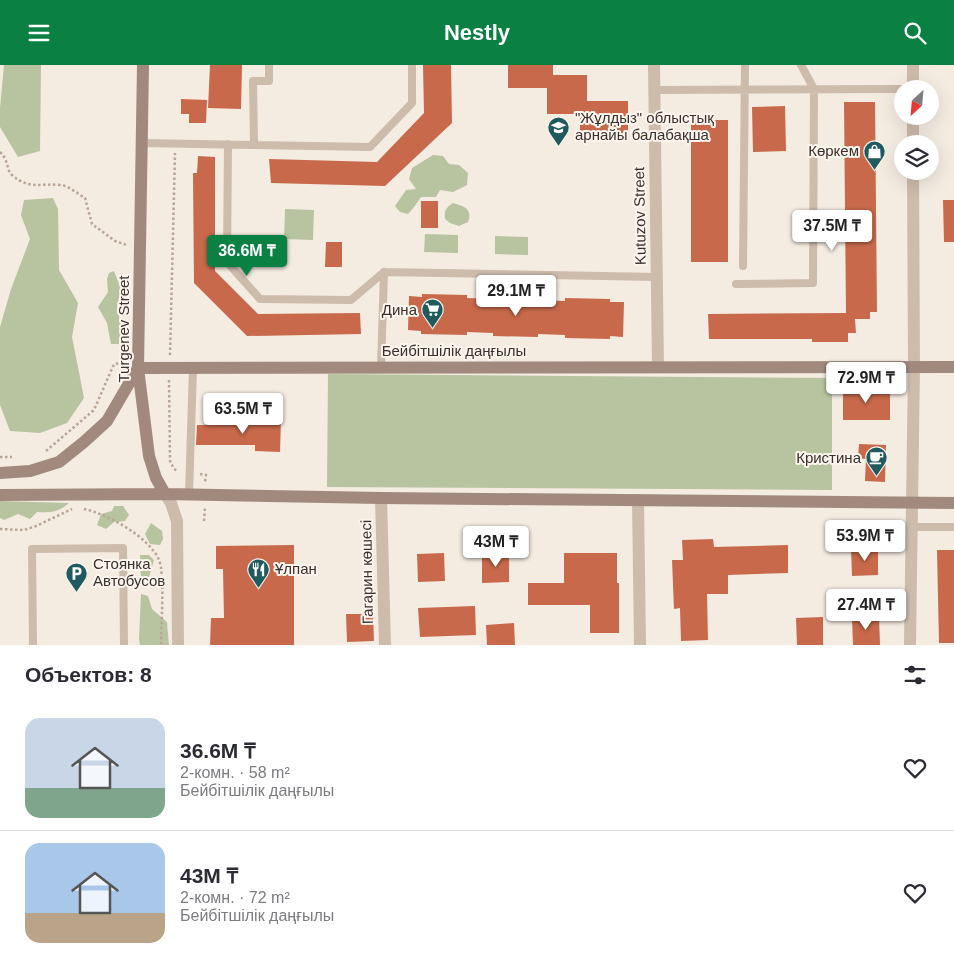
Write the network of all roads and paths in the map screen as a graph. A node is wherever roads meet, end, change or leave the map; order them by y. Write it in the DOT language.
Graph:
graph roads {
  1 [pos="143,65"];
  2 [pos="270,65"];
  3 [pos="412,65"];
  4 [pos="654,65"];
  5 [pos="745,65"];
  6 [pos="801,65"];
  7 [pos="913,65"];
  8 [pos="913,80"];
  9 [pos="814,89"];
  10 [pos="894,89"];
  11 [pos="654,90"];
  12 [pos="745,90"];
  13 [pos="142,143"];
  14 [pos="176,144"];
  15 [pos="228,145"];
  16 [pos="254,145"];
  17 [pos="0,152"];
  18 [pos="914,180"];
  19 [pos="140,249"];
  20 [pos="744,266"];
  21 [pos="384,272"];
  22 [pos="657,277"];
  23 [pos="736,284"];
  24 [pos="138,365"];
  25 [pos="914,366"];
  26 [pos="381,367"];
  27 [pos="658,367"];
  28 [pos="954,367"];
  29 [pos="169,368"];
  30 [pos="193,368"];
  31 [pos="0,457"];
  32 [pos="20,457"];
  33 [pos="39,457"];
  34 [pos="0,473"];
  35 [pos="190,474"];
  36 [pos="165,494"];
  37 [pos="189,494"];
  38 [pos="0,495"];
  39 [pos="205,495"];
  40 [pos="382,498"];
  41 [pos="638,500"];
  42 [pos="912,503"];
  43 [pos="954,503"];
  44 [pos="204,521"];
  45 [pos="912,527"];
  46 [pos="954,527"];
  47 [pos="33,645"];
  48 [pos="124,645"];
  49 [pos="178,645"];
  50 [pos="385,645"];
  51 [pos="640,645"];
  52 [pos="910,645"];
  1 -- 13 [label="main road, Turgenev Street"];
  2 -- 16 [label="lane"];
  3 -- 16 [label="lane"];
  4 -- 11 [label="street, Kutuzov Street"];
  5 -- 12 [label="lane"];
  6 -- 9 [label="lane"];
  7 -- 8 [label="street"];
  9 -- 10 [label="lane"];
  9 -- 12 [label="lane"];
  9 -- 23 [label="lane"];
  11 -- 12 [label="lane"];
  11 -- 22 [label="street, Kutuzov Street"];
  12 -- 20 [label="lane"];
  13 -- 14 [label="lane"];
  13 -- 19 [label="main road, Turgenev Street"];
  14 -- 15 [label="lane"];
  14 -- 29 [label="path"];
  15 -- 16 [label="lane"];
  15 -- 21 [label="lane"];
  17 -- 19 [label="path"];
  18 -- 25 [label="street"];
  19 -- 24 [label="main road, Turgenev Street"];
  21 -- 22 [label="lane"];
  21 -- 26 [label="lane"];
  22 -- 27 [label="street, Kutuzov Street"];
  24 -- 29 [label="main road, Бейбітшілік даңғылы"];
  24 -- 33 [label="path"];
  24 -- 34 [label="main road"];
  24 -- 36 [label="main road, Turgenev Street"];
  25 -- 27 [label="main road, Бейбітшілік даңғылы"];
  25 -- 28 [label="main road, Бейбітшілік даңғылы"];
  25 -- 42 [label="street"];
  26 -- 27 [label="main road, Бейбітшілік даңғылы"];
  26 -- 30 [label="main road, Бейбітшілік даңғылы"];
  29 -- 30 [label="main road, Бейбітшілік даңғылы"];
  29 -- 35 [label="path"];
  30 -- 35 [label="lane"];
  31 -- 32 [label="path"];
  35 -- 37 [label="lane"];
  35 -- 39 [label="path"];
  36 -- 37 [label="main road"];
  36 -- 38 [label="main road"];
  36 -- 49 [label="street, Turgenev Street"];
  37 -- 39 [label="main road"];
  39 -- 40 [label="main road"];
  39 -- 44 [label="path"];
  40 -- 41 [label="main road"];
  40 -- 50 [label="street, Гагарин көшесі"];
  41 -- 42 [label="main road"];
  41 -- 51 [label="street"];
  42 -- 43 [label="main road"];
  42 -- 45 [label="street"];
  45 -- 46 [label="lane"];
  45 -- 52 [label="street"];
  47 -- 48 [label="lane"];
}
